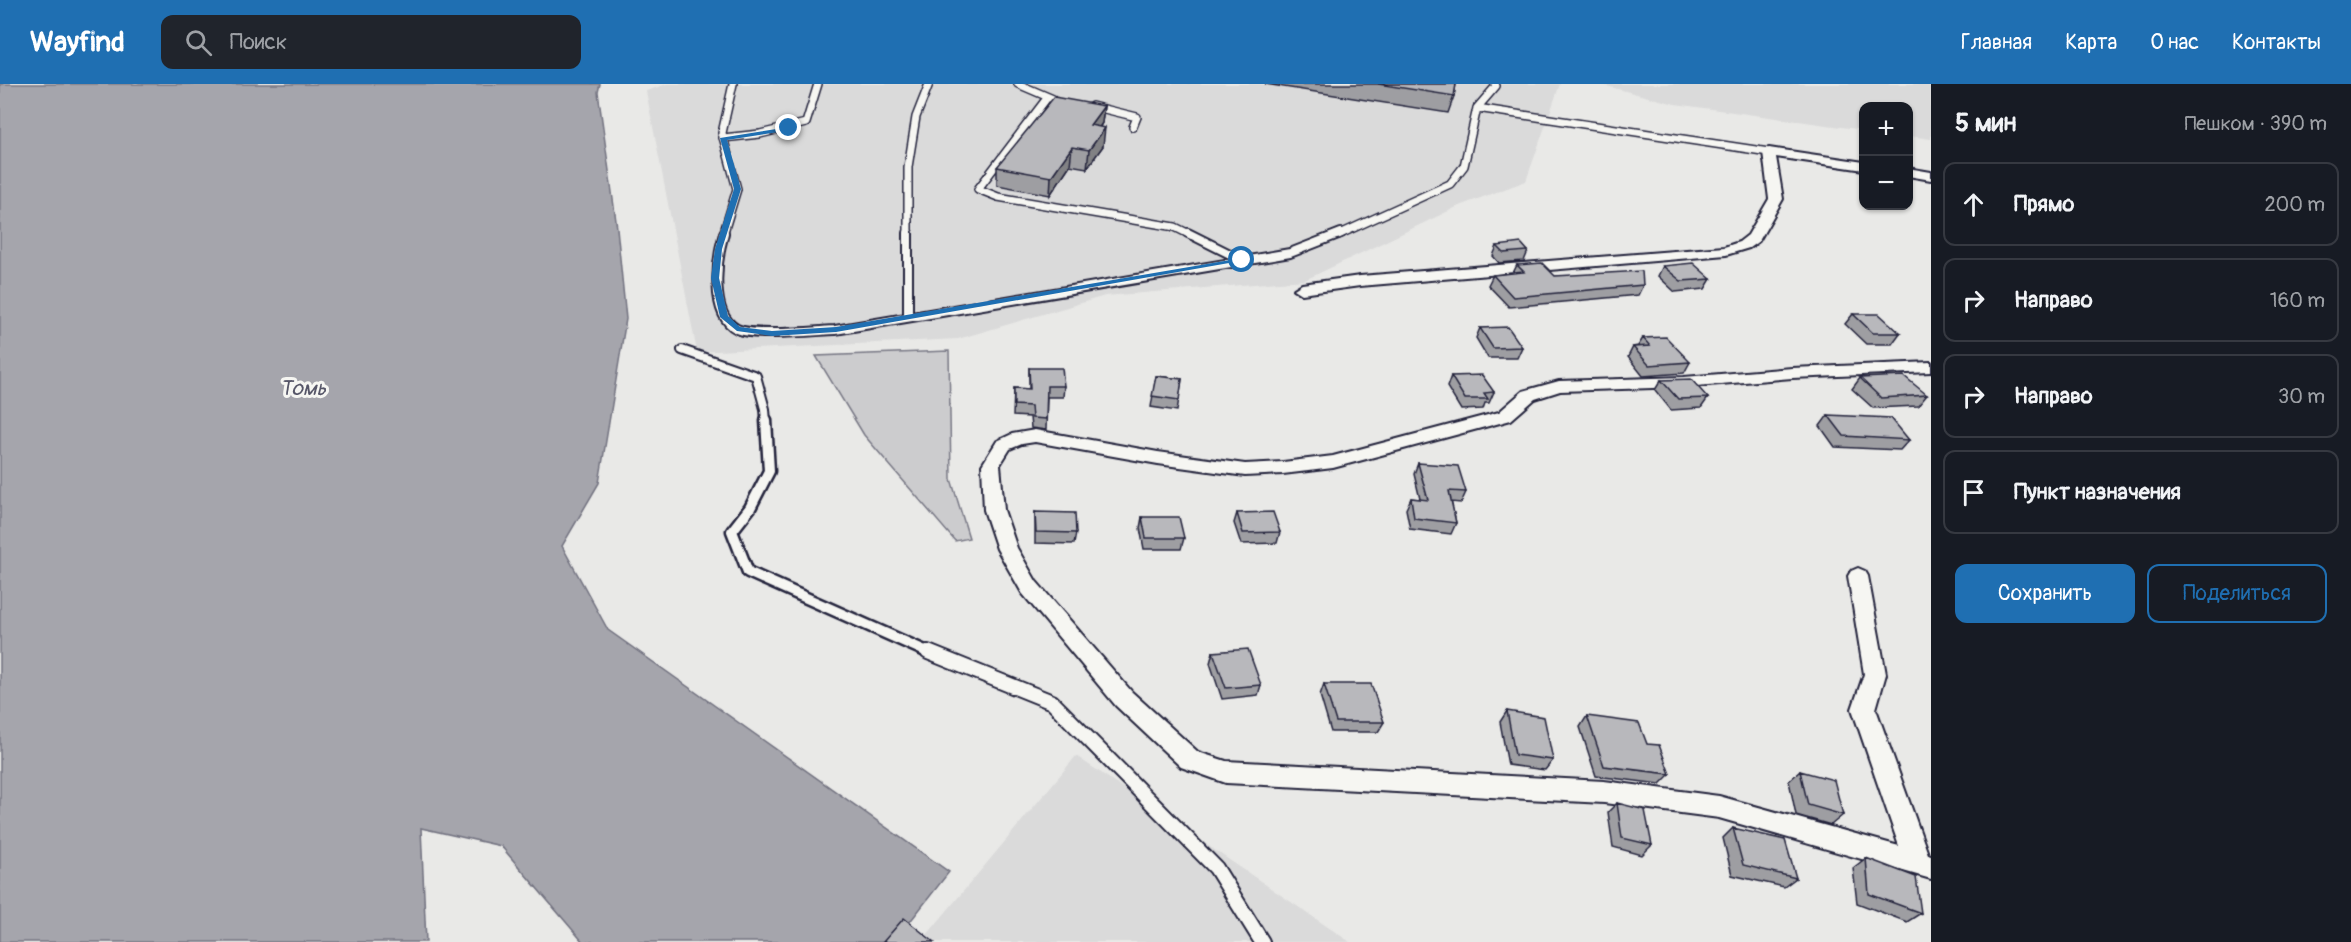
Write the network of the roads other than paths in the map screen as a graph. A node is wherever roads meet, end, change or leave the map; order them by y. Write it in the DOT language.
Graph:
graph roads {
  1 [pos="733,84"];
  2 [pos="818,84"];
  3 [pos="929,84"];
  4 [pos="1018,84"];
  5 [pos="1495,84"];
  6 [pos="1047,98"];
  7 [pos="1057,99"];
  8 [pos="1089,105"];
  9 [pos="1477,108"];
  10 [pos="1132,127"];
  11 [pos="723,138"];
  12 [pos="1769,152"];
  13 [pos="1859,165"];
  14 [pos="1913,173"];
  15 [pos="1931,176"];
  16 [pos="1242,260"];
  17 [pos="1302,289"];
  18 [pos="908,315"];
  19 [pos="682,350"];
  20 [pos="1931,367"];
  21 [pos="1858,576"];
  22 [pos="1924,864"];
  23 [pos="1262,942"];
  1 -- 11 [label="lane"];
  2 -- 11 [label="lane"];
  3 -- 18 [label="lane"];
  4 -- 6 [label="lane"];
  5 -- 9 [label="lane"];
  6 -- 7 [label="lane"];
  6 -- 16 [label="lane"];
  8 -- 10 [label="lane"];
  9 -- 12 [label="lane"];
  9 -- 16 [label="lane"];
  11 -- 18 [label="lane"];
  12 -- 13 [label="street"];
  12 -- 17 [label="street"];
  14 -- 15 [label="street"];
  16 -- 18 [label="lane"];
  19 -- 23 [label="lane"];
  20 -- 22 [label="street"];
  21 -- 22 [label="street"];
}
